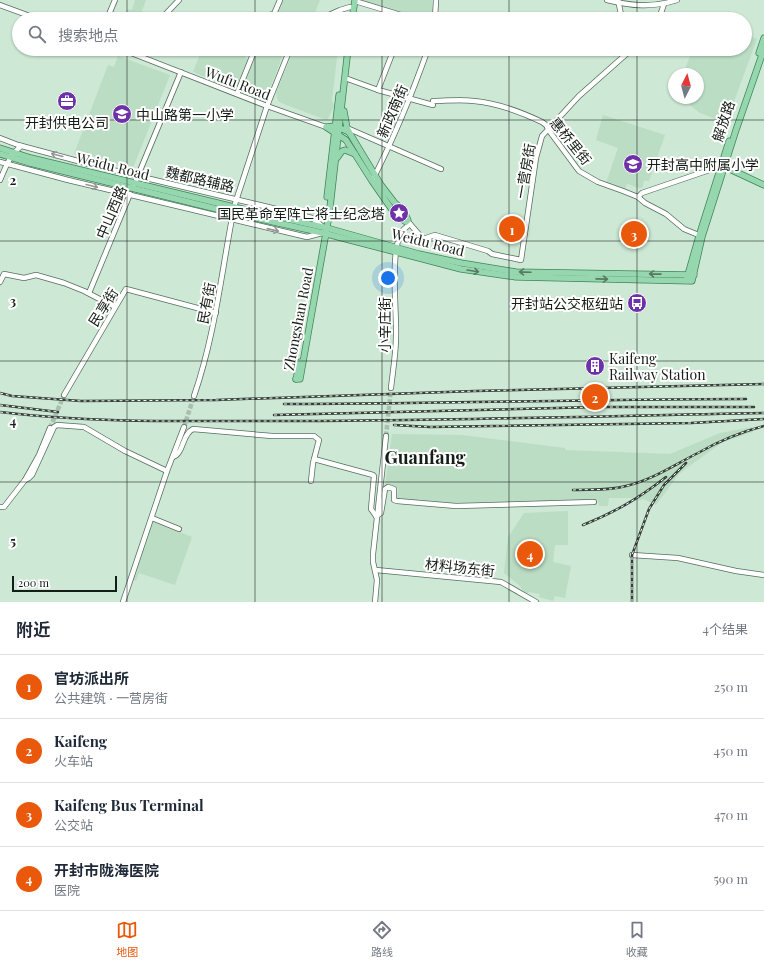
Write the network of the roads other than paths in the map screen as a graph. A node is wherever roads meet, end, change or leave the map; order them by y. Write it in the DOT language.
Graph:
graph roads {
  1 [pos="115,0"];
  2 [pos="179,0"];
  3 [pos="280,0"];
  4 [pos="354,0"];
  5 [pos="436,0"];
  6 [pos="607,0"];
  7 [pos="677,0"];
  8 [pos="618,1"];
  9 [pos="664,4"];
  10 [pos="0,5"];
  11 [pos="350,7"];
  12 [pos="19,12"];
  13 [pos="110,12"];
  14 [pos="168,12"];
  15 [pos="275,12"];
  16 [pos="336,12"];
  17 [pos="349,12"];
  18 [pos="353,12"];
  19 [pos="388,12"];
  20 [pos="435,12"];
  21 [pos="620,12"];
  22 [pos="661,12"];
  23 [pos="764,38"];
  24 [pos="764,49"];
  25 [pos="143,56"];
  26 [pos="252,56"];
  27 [pos="287,56"];
  28 [pos="343,56"];
  29 [pos="347,56"];
  30 [pos="391,56"];
  31 [pos="425,56"];
  32 [pos="624,56"];
  33 [pos="181,72"];
  34 [pos="345,78"];
  35 [pos="378,90"];
  36 [pos="236,94"];
  37 [pos="342,97"];
  38 [pos="409,99"];
  39 [pos="267,106"];
  40 [pos="326,127"];
  41 [pos="548,129"];
  42 [pos="337,130"];
  43 [pos="348,130"];
  44 [pos="0,138"];
  45 [pos="21,146"];
  46 [pos="389,146"];
  47 [pos="0,148"];
  48 [pos="0,154"];
  49 [pos="354,154"];
  50 [pos="12,155"];
  51 [pos="336,160"];
  52 [pos="0,162"];
  53 [pos="6,164"];
  54 [pos="723,166"];
  55 [pos="441,169"];
  56 [pos="138,176"];
  57 [pos="373,178"];
  58 [pos="0,180"];
  59 [pos="764,185"];
  60 [pos="134,186"];
  61 [pos="130,195"];
  62 [pos="638,197"];
  63 [pos="236,199"];
  64 [pos="233,210"];
  65 [pos="232,220"];
  66 [pos="409,223"];
  67 [pos="325,230"];
  68 [pos="700,236"];
  69 [pos="396,250"];
  70 [pos="690,278"];
  71 [pos="0,282"];
  72 [pos="89,293"];
  73 [pos="115,307"];
  74 [pos="216,313"];
  75 [pos="391,388"];
  76 [pos="64,395"];
  77 [pos="194,396"];
  78 [pos="184,427"];
  79 [pos="50,428"];
  80 [pos="386,436"];
  81 [pos="172,457"];
  82 [pos="314,459"];
  83 [pos="167,471"];
  84 [pos="25,480"];
  85 [pos="311,481"];
  86 [pos="594,502"];
  87 [pos="0,507"];
  88 [pos="376,516"];
  89 [pos="152,518"];
  90 [pos="179,529"];
  91 [pos="632,555"];
  92 [pos="376,570"];
  93 [pos="764,575"];
  94 [pos="123,602"];
  95 [pos="375,602"];
  96 [pos="536,602"];
  1 -- 13 [label="street"];
  2 -- 14 [label="street"];
  3 -- 15 [label="street"];
  4 -- 11 [label="main road"];
  4 -- 18 [label="main road"];
  4 -- 19 [label="street"];
  5 -- 20 [label="street"];
  6 -- 8 [label="street"];
  7 -- 9 [label="street"];
  8 -- 9 [label="street"];
  8 -- 21 [label="street"];
  9 -- 22 [label="street"];
  10 -- 12 [label="street"];
  11 -- 16 [label="street"];
  11 -- 17 [label="main road"];
  23 -- 54 [label="main road, 解放路"];
  24 -- 54 [label="main road, 解放路"];
  25 -- 33 [label="street, Wufu Road"];
  26 -- 36 [label="street"];
  27 -- 39 [label="street, 民有街"];
  28 -- 42 [label="main road, Zhongshan Road"];
  29 -- 34 [label="main road, Zhongshan Road"];
  30 -- 35 [label="street"];
  31 -- 38 [label="street, 新政南街"];
  32 -- 41 [label="street, 一营房街"];
  33 -- 36 [label="street, Wufu Road"];
  33 -- 56 [label="street, 中山西路"];
  34 -- 35 [label="street, 惠桥里街"];
  34 -- 37 [label="main road, Zhongshan Road"];
  35 -- 38 [label="street, 惠桥里街"];
  36 -- 39 [label="street, Wufu Road"];
  37 -- 42 [label="main road, Zhongshan Road"];
  37 -- 43 [label="main road"];
  38 -- 41 [label="street, 惠桥里街"];
  38 -- 46 [label="street, 新政南街"];
  39 -- 40 [label="street, Wufu Road"];
  39 -- 63 [label="street, 民有街"];
  40 -- 42 [label="main road"];
  41 -- 62 [label="street, 惠桥里街"];
  41 -- 66 [label="street, 一营房街"];
  42 -- 43 [label="main road"];
  42 -- 49 [label="main road"];
  42 -- 51 [label="main road, Zhongshan Road"];
  42 -- 67 [label="main road, Zhongshan Road"];
  43 -- 46 [label="street"];
  43 -- 57 [label="main road"];
  44 -- 45 [label="street, 魏都路辅路"];
  45 -- 50 [label="street"];
  56 -- 45 [label="street, 魏都路辅路, one-way"];
  46 -- 55 [label="street"];
  46 -- 57 [label="street, 新政南街"];
  47 -- 50 [label="main road, Weidu Road"];
  48 -- 50 [label="main road, Weidu Road"];
  49 -- 51 [label="main road"];
  49 -- 57 [label="main road"];
  50 -- 53 [label="street"];
  50 -- 60 [label="main road, Weidu Road"];
  51 -- 67 [label="main road, Zhongshan Road"];
  52 -- 53 [label="street"];
  53 -- 58 [label="street"];
  53 -- 61 [label="street, one-way"];
  54 -- 59 [label="main road"];
  54 -- 62 [label="street"];
  54 -- 68 [label="main road, 解放路"];
  56 -- 60 [label="street, 中山西路"];
  56 -- 63 [label="street, 魏都路辅路"];
  57 -- 66 [label="main road"];
  60 -- 61 [label="street, 中山西路"];
  60 -- 64 [label="main road, Weidu Road"];
  61 -- 65 [label="street"];
  61 -- 72 [label="street, 中山西路"];
  62 -- 68 [label="street, 惠桥里街"];
  63 -- 64 [label="street, 民有街"];
  63 -- 67 [label="street, 魏都路辅路"];
  64 -- 65 [label="street, 民有街"];
  64 -- 67 [label="main road, Weidu Road"];
  65 -- 67 [label="street, one-way"];
  65 -- 74 [label="street, 民有街"];
  66 -- 69 [label="street, 小辛庄街"];
  67 -- 67 [label="main road, Zhongshan Road"];
  67 -- 69 [label="main road, Weidu Road"];
  68 -- 70 [label="main road, 解放路"];
  69 -- 70 [label="main road, Weidu Road"];
  69 -- 75 [label="street, 小辛庄街"];
  71 -- 72 [label="street"];
  72 -- 73 [label="street"];
  73 -- 74 [label="street, 民享街"];
  73 -- 76 [label="street, 民享街"];
  74 -- 77 [label="street, 民有街"];
  78 -- 81 [label="street"];
  79 -- 84 [label="street"];
  80 -- 88 [label="street"];
  81 -- 82 [label="street"];
  81 -- 83 [label="street"];
  82 -- 85 [label="street"];
  82 -- 88 [label="street"];
  83 -- 84 [label="street"];
  83 -- 89 [label="street"];
  84 -- 87 [label="street"];
  86 -- 88 [label="street"];
  88 -- 92 [label="street"];
  89 -- 90 [label="street"];
  89 -- 94 [label="street"];
  91 -- 93 [label="street"];
  92 -- 95 [label="street"];
  92 -- 96 [label="street, 材料场东街"];
}
